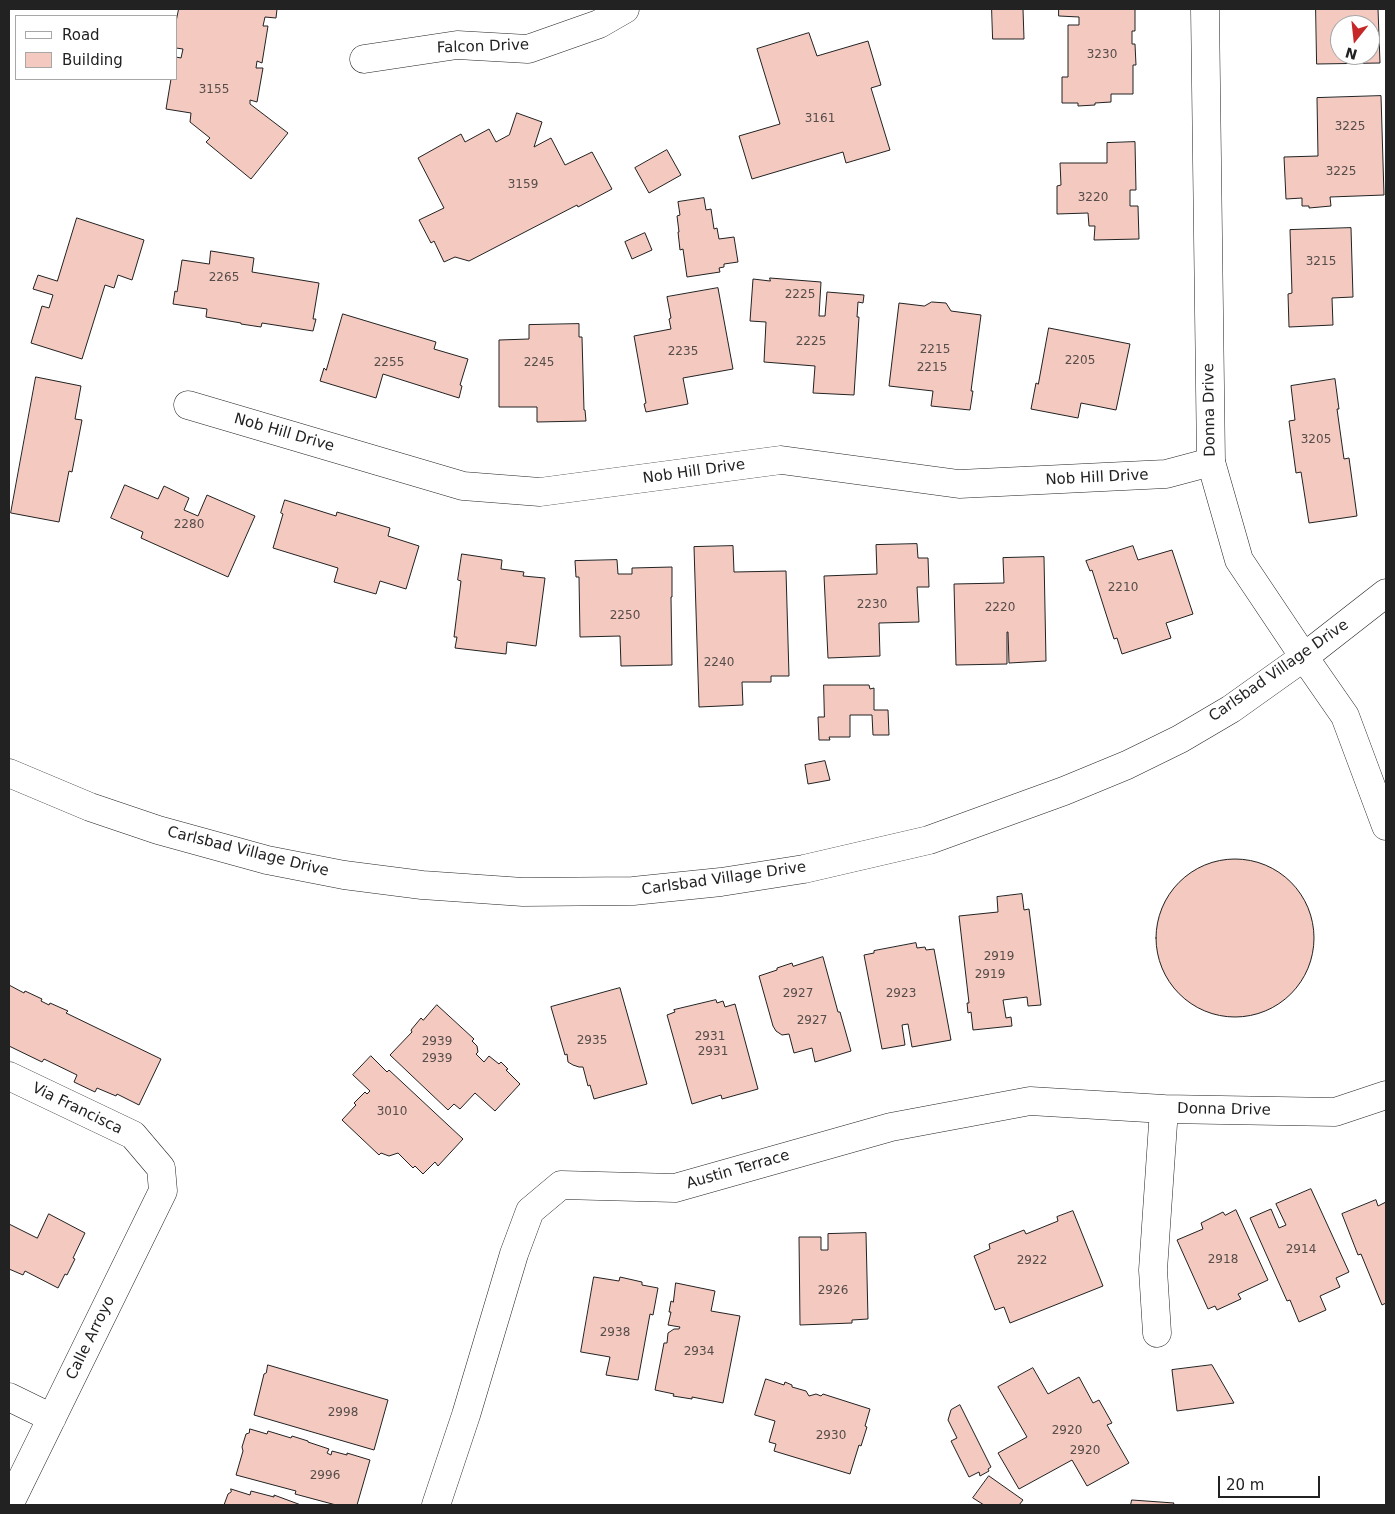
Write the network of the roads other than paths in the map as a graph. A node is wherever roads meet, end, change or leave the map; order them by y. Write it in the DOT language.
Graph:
graph roads {
  1 [pos="625,9"];
  2 [pos="1205,9"];
  3 [pos="364,58"];
  4 [pos="188,405"];
  5 [pos="1210,462"];
  6 [pos="1386,593"];
  7 [pos="1304,657"];
  8 [pos="9,773"];
  9 [pos="1386,826"];
  10 [pos="9,1076"];
  11 [pos="1386,1095"];
  12 [pos="1164,1109"];
  13 [pos="161,1168"];
  14 [pos="1157,1333"];
  15 [pos="9,1397"];
  16 [pos="52,1418"];
  17 [pos="9,1505"];
  18 [pos="436,1505"];
  1 -- 3 [label="street, Falcon Drive"];
  2 -- 5 [label="street, Donna Drive"];
  4 -- 5 [label="street, Nob Hill Drive"];
  5 -- 7 [label="street, Donna Drive"];
  6 -- 7 [label="street, Carlsbad Village Drive"];
  7 -- 8 [label="street, Carlsbad Village Drive"];
  7 -- 9 [label="street, Donna Drive"];
  10 -- 13 [label="street, Via Francisca"];
  11 -- 12 [label="street, Donna Drive"];
  12 -- 14 [label="street, Donna Drive"];
  12 -- 18 [label="street, Austin Terrace"];
  13 -- 16 [label="street, Calle Arroyo"];
  15 -- 16 [label="street"];
  16 -- 17 [label="street, Calle Arroyo"];
}
